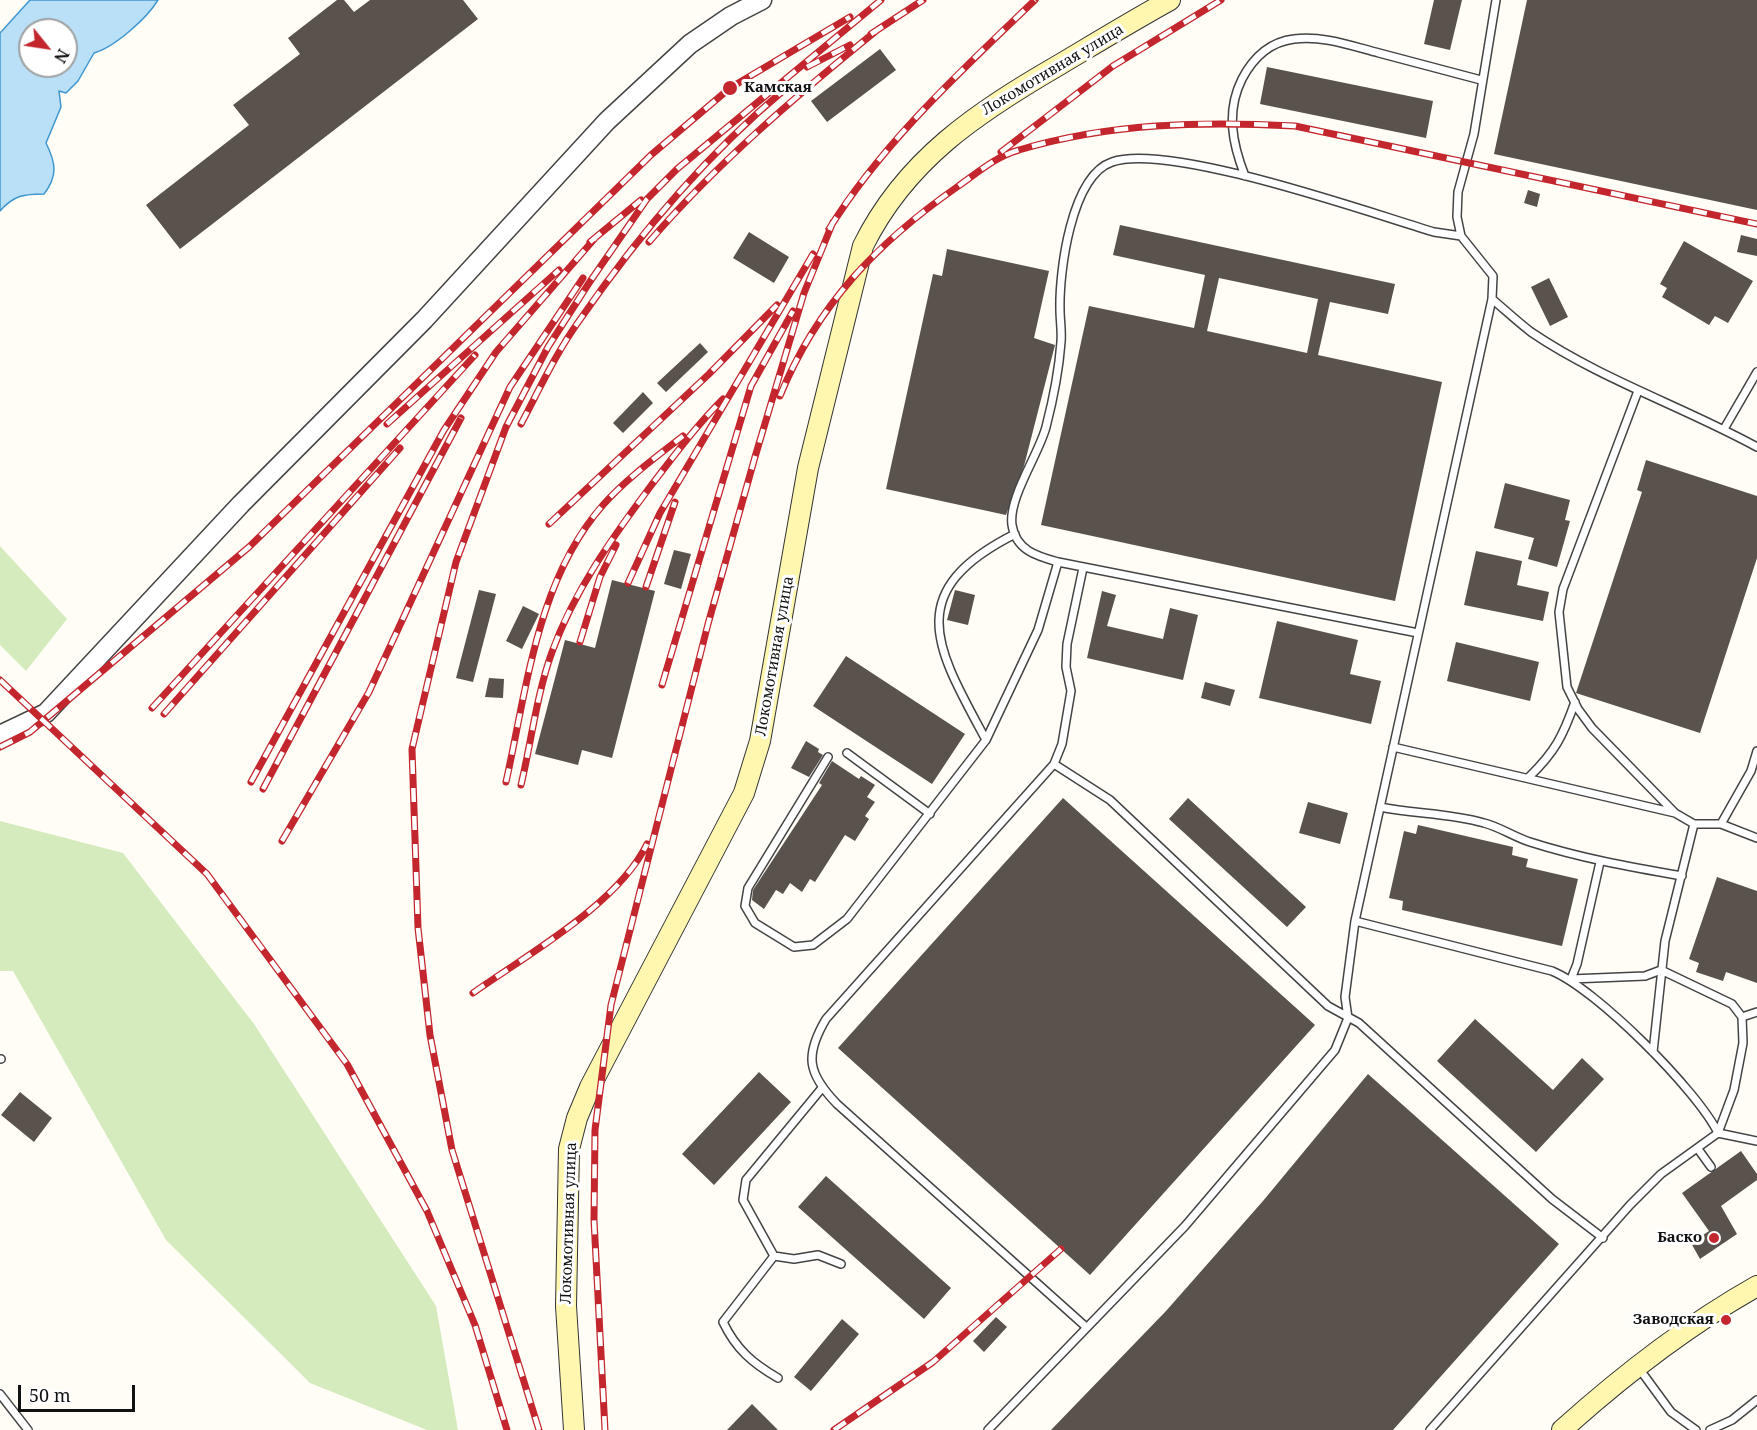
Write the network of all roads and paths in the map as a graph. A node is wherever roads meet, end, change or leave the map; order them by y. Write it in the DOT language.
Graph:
graph roads {
  1 [pos="762,0"];
  2 [pos="1170,0"];
  3 [pos="1497,0"];
  4 [pos="1481,80"];
  5 [pos="1245,176"];
  6 [pos="1461,236"];
  7 [pos="1492,299"];
  8 [pos="1757,372"];
  9 [pos="1638,391"];
  10 [pos="1724,429"];
  11 [pos="1757,447"];
  12 [pos="1015,534"];
  13 [pos="1058,562"];
  14 [pos="1083,568"];
  15 [pos="1418,633"];
  16 [pos="1575,702"];
  17 [pos="0,735"];
  18 [pos="986,740"];
  19 [pos="1393,747"];
  20 [pos="1757,751"];
  21 [pos="847,753"];
  22 [pos="828,757"];
  23 [pos="1054,764"];
  24 [pos="1529,777"];
  25 [pos="1380,807"];
  26 [pos="1675,813"];
  27 [pos="930,814"];
  28 [pos="1694,824"];
  29 [pos="1721,824"];
  30 [pos="1757,838"];
  31 [pos="1600,862"];
  32 [pos="1682,876"];
  33 [pos="1355,921"];
  34 [pos="1662,970"];
  35 [pos="1571,979"];
  36 [pos="1757,1012"];
  37 [pos="1742,1017"];
  38 [pos="1348,1018"];
  39 [pos="1653,1052"];
  40 [pos="822,1088"];
  41 [pos="1718,1133"];
  42 [pos="1756,1143"];
  43 [pos="1698,1149"];
  44 [pos="1711,1167"];
  45 [pos="1603,1238"];
  46 [pos="774,1256"];
  47 [pos="841,1264"];
  48 [pos="1757,1286"];
  49 [pos="1085,1326"];
  50 [pos="1636,1365"];
  51 [pos="778,1378"];
  52 [pos="0,1394"];
  53 [pos="1755,1400"];
  54 [pos="28,1430"];
  55 [pos="574,1430"];
  56 [pos="988,1430"];
  57 [pos="1430,1430"];
  58 [pos="1562,1430"];
  59 [pos="1696,1430"];
  60 [pos="1710,1430"];
  1 -- 17 [label="street"];
  2 -- 55 [label="main road, Локомотивная улица"];
  3 -- 4 [label="lane"];
  4 -- 5 [label="lane"];
  4 -- 6 [label="lane"];
  5 -- 6 [label="lane"];
  5 -- 12 [label="lane"];
  6 -- 7 [label="lane"];
  7 -- 9 [label="lane"];
  7 -- 15 [label="lane"];
  8 -- 10 [label="lane"];
  9 -- 10 [label="lane"];
  9 -- 16 [label="lane"];
  10 -- 11 [label="lane"];
  12 -- 13 [label="lane"];
  12 -- 18 [label="lane"];
  13 -- 14 [label="lane"];
  13 -- 18 [label="lane"];
  14 -- 15 [label="lane"];
  14 -- 23 [label="lane"];
  15 -- 19 [label="lane"];
  16 -- 24 [label="lane"];
  16 -- 26 [label="lane"];
  18 -- 27 [label="lane"];
  19 -- 24 [label="lane"];
  19 -- 25 [label="lane"];
  20 -- 29 [label="lane"];
  21 -- 27 [label="lane"];
  22 -- 27 [label="lane"];
  23 -- 38 [label="lane"];
  23 -- 40 [label="lane"];
  24 -- 26 [label="lane"];
  25 -- 31 [label="lane"];
  25 -- 33 [label="lane"];
  26 -- 28 [label="lane"];
  28 -- 29 [label="lane"];
  28 -- 32 [label="lane"];
  29 -- 30 [label="lane"];
  31 -- 32 [label="lane"];
  31 -- 35 [label="lane"];
  32 -- 34 [label="lane"];
  33 -- 35 [label="lane"];
  33 -- 38 [label="lane"];
  34 -- 35 [label="lane"];
  34 -- 37 [label="lane"];
  34 -- 39 [label="lane"];
  35 -- 39 [label="lane"];
  36 -- 37 [label="lane"];
  37 -- 41 [label="lane"];
  38 -- 45 [label="lane"];
  38 -- 49 [label="lane"];
  39 -- 41 [label="lane"];
  40 -- 46 [label="lane"];
  40 -- 49 [label="lane"];
  41 -- 42 [label="lane"];
  41 -- 43 [label="lane"];
  43 -- 44 [label="lane"];
  43 -- 45 [label="lane"];
  45 -- 57 [label="lane"];
  46 -- 47 [label="lane"];
  46 -- 51 [label="lane"];
  48 -- 50 [label="main road"];
  49 -- 56 [label="lane"];
  50 -- 58 [label="main road"];
  50 -- 59 [label="lane"];
  52 -- 54 [label="lane"];
  53 -- 60 [label="lane"];
}
